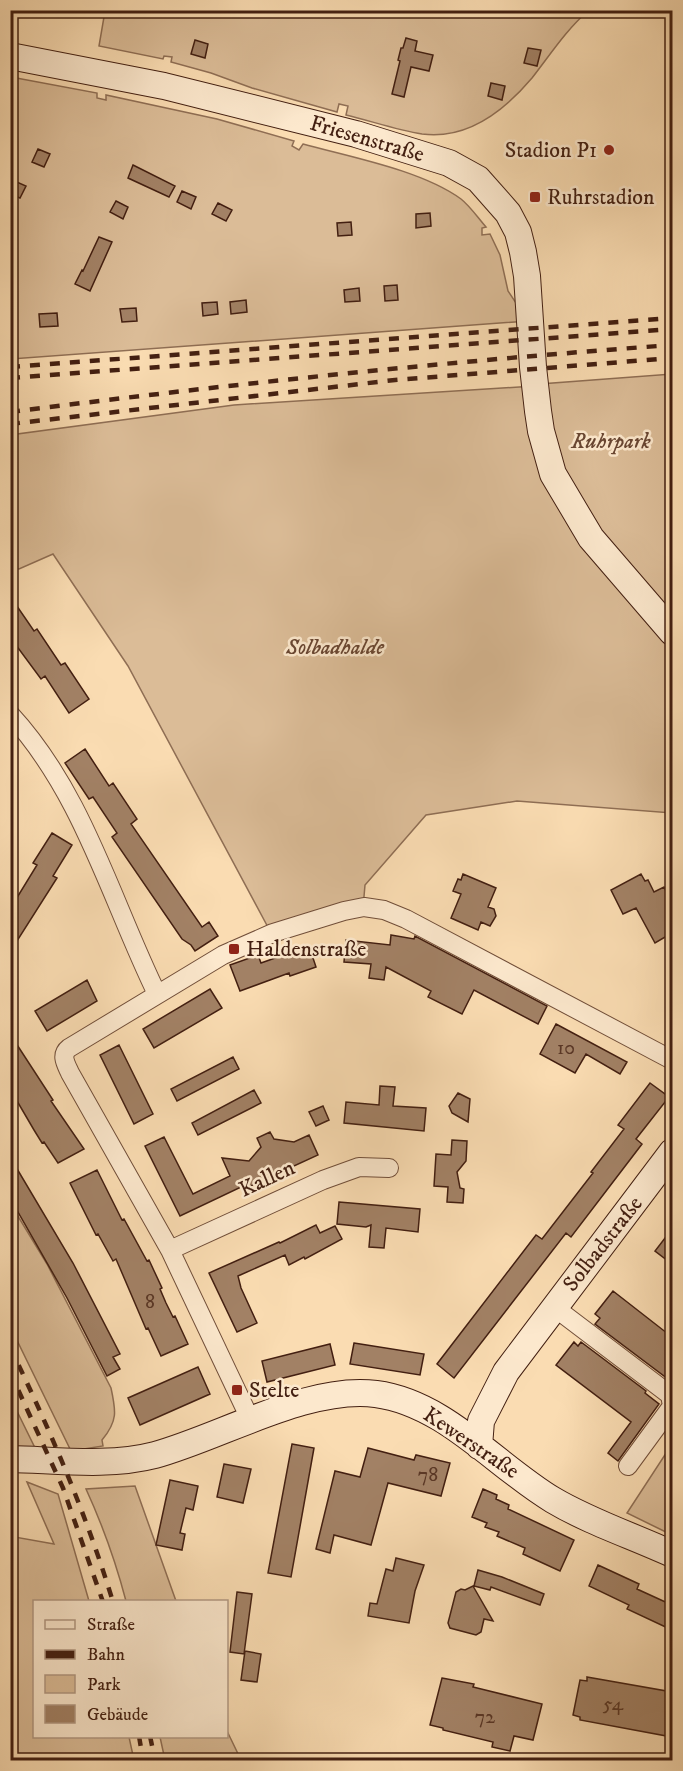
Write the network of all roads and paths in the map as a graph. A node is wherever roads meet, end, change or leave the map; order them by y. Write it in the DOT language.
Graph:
graph roads {
  1 [pos="10,56"];
  2 [pos="672,632"];
  3 [pos="10,714"];
  4 [pos="157,994"];
  5 [pos="672,1060"];
  6 [pos="672,1152"];
  7 [pos="389,1168"];
  8 [pos="170,1250"];
  9 [pos="554,1307"];
  10 [pos="672,1406"];
  11 [pos="251,1421"];
  12 [pos="479,1446"];
  13 [pos="10,1460"];
  14 [pos="628,1466"];
  15 [pos="672,1554"];
  1 -- 2 [label="street, Friesenstraße"];
  3 -- 4 [label="street"];
  4 -- 5 [label="street"];
  4 -- 8 [label="street"];
  6 -- 9 [label="street, Solbadstraße"];
  7 -- 8 [label="street, Kallen"];
  8 -- 11 [label="street"];
  9 -- 10 [label="street, Solbadstraße"];
  9 -- 12 [label="street, Solbadstraße"];
  10 -- 14 [label="street, Solbadstraße"];
  11 -- 12 [label="street, Kewerstraße"];
  11 -- 13 [label="street, Kewerstraße"];
  12 -- 15 [label="street, Kewerstraße"];
}
